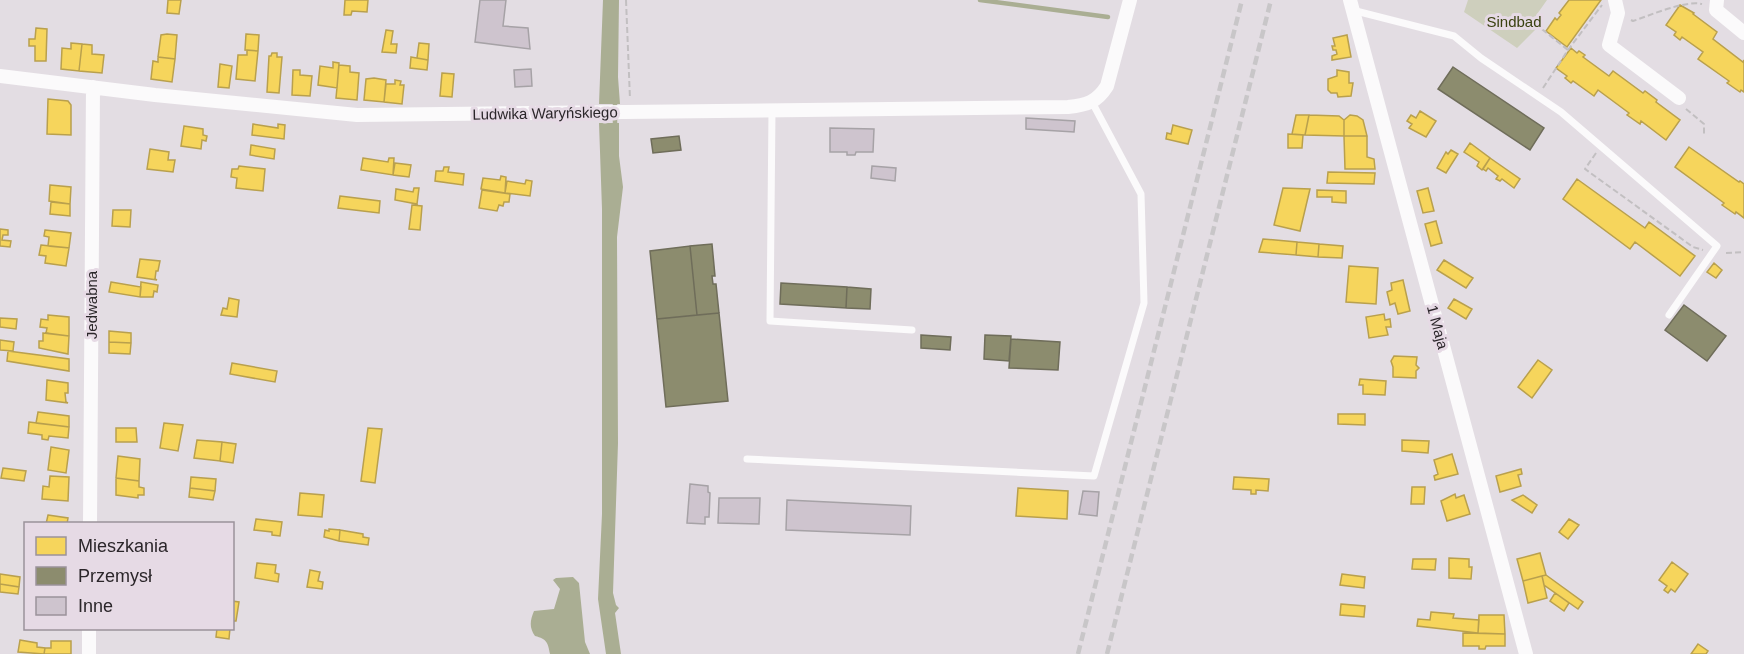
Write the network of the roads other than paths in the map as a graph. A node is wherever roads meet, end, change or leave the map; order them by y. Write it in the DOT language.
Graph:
graph roads {
  1 [pos="1130,0"];
  2 [pos="1351,5"];
  3 [pos="1716,5"];
  4 [pos="1616,7"];
  5 [pos="1744,33"];
  6 [pos="0,76"];
  7 [pos="93,87"];
  8 [pos="1679,98"];
  9 [pos="1092,102"];
  10 [pos="772,110"];
  11 [pos="1669,315"];
  12 [pos="912,330"];
  13 [pos="747,459"];
  14 [pos="90,522"];
  15 [pos="90,630"];
  16 [pos="89,654"];
  17 [pos="1526,654"];
  1 -- 9 [label="street"];
  2 -- 11 [label="lane"];
  2 -- 17 [label="street, 1 Maja"];
  3 -- 5 [label="street"];
  4 -- 8 [label="street"];
  6 -- 7 [label="street, Ludwika Waryńskiego"];
  7 -- 10 [label="street, Ludwika Waryńskiego"];
  7 -- 14 [label="street, Jedwabna"];
  9 -- 10 [label="street, Ludwika Waryńskiego"];
  9 -- 13 [label="lane"];
  10 -- 12 [label="lane"];
  15 -- 16 [label="street"];
}
